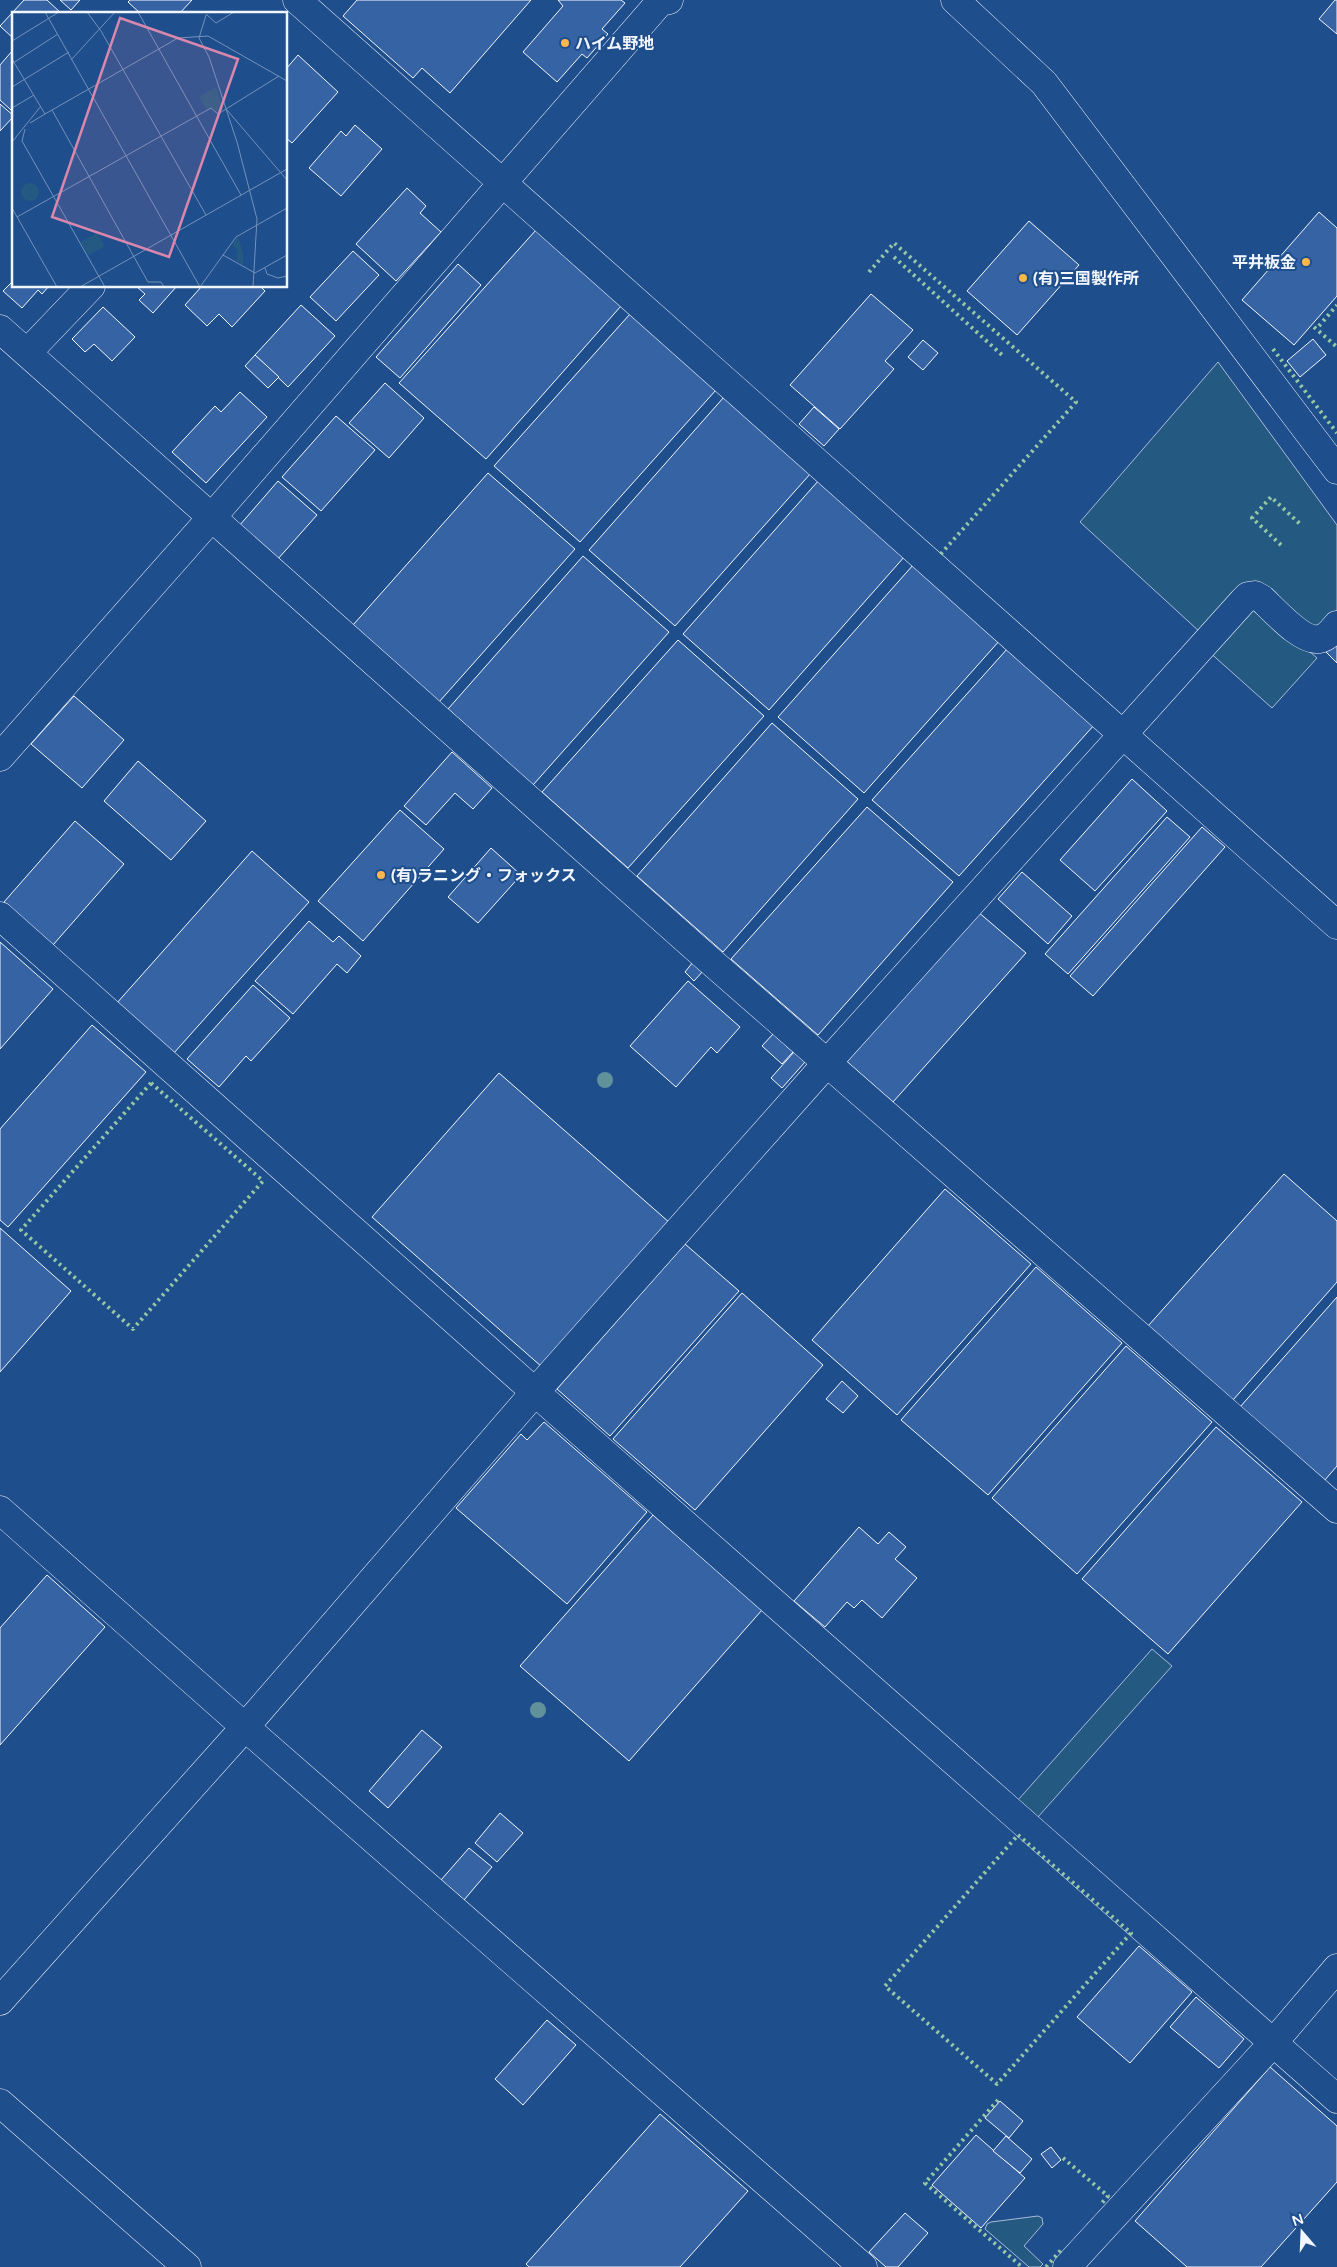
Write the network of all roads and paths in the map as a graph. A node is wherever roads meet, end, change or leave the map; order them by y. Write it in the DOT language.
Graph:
graph roads {
  1 [pos="297,0"];
  2 [pos="669,0"];
  3 [pos="955,0"];
  4 [pos="503,185"];
  5 [pos="89,288"];
  6 [pos="0,329"];
  7 [pos="27,353"];
  8 [pos="1337,470"];
  9 [pos="212,517"];
  10 [pos="1337,625"];
  11 [pos="1123,736"];
  12 [pos="0,757"];
  13 [pos="0,916"];
  14 [pos="1337,925"];
  15 [pos="827,1063"];
  16 [pos="535,1392"];
  17 [pos="1337,1509"];
  18 [pos="0,1510"];
  19 [pos="244,1727"];
  20 [pos="1337,1968"];
  21 [pos="0,2001"];
  22 [pos="1273,2043"];
  23 [pos="1337,2099"];
  24 [pos="0,2103"];
  25 [pos="186,2267"];
  26 [pos="863,2267"];
  27 [pos="1067,2267"];
  1 -- 4 [label="street"];
  2 -- 4 [label="street"];
  3 -- 8 [label="street"];
  4 -- 9 [label="street"];
  4 -- 11 [label="street"];
  5 -- 7 [label="street"];
  6 -- 7 [label="street"];
  7 -- 9 [label="street"];
  9 -- 12 [label="street"];
  9 -- 15 [label="street"];
  10 -- 11 [label="street"];
  11 -- 14 [label="street"];
  11 -- 15 [label="street"];
  13 -- 16 [label="street"];
  15 -- 16 [label="street"];
  15 -- 17 [label="street"];
  16 -- 19 [label="street"];
  16 -- 22 [label="street"];
  18 -- 19 [label="street"];
  19 -- 21 [label="street"];
  19 -- 26 [label="street"];
  20 -- 22 [label="street"];
  22 -- 23 [label="street"];
  22 -- 27 [label="street"];
  24 -- 25 [label="street"];
}
